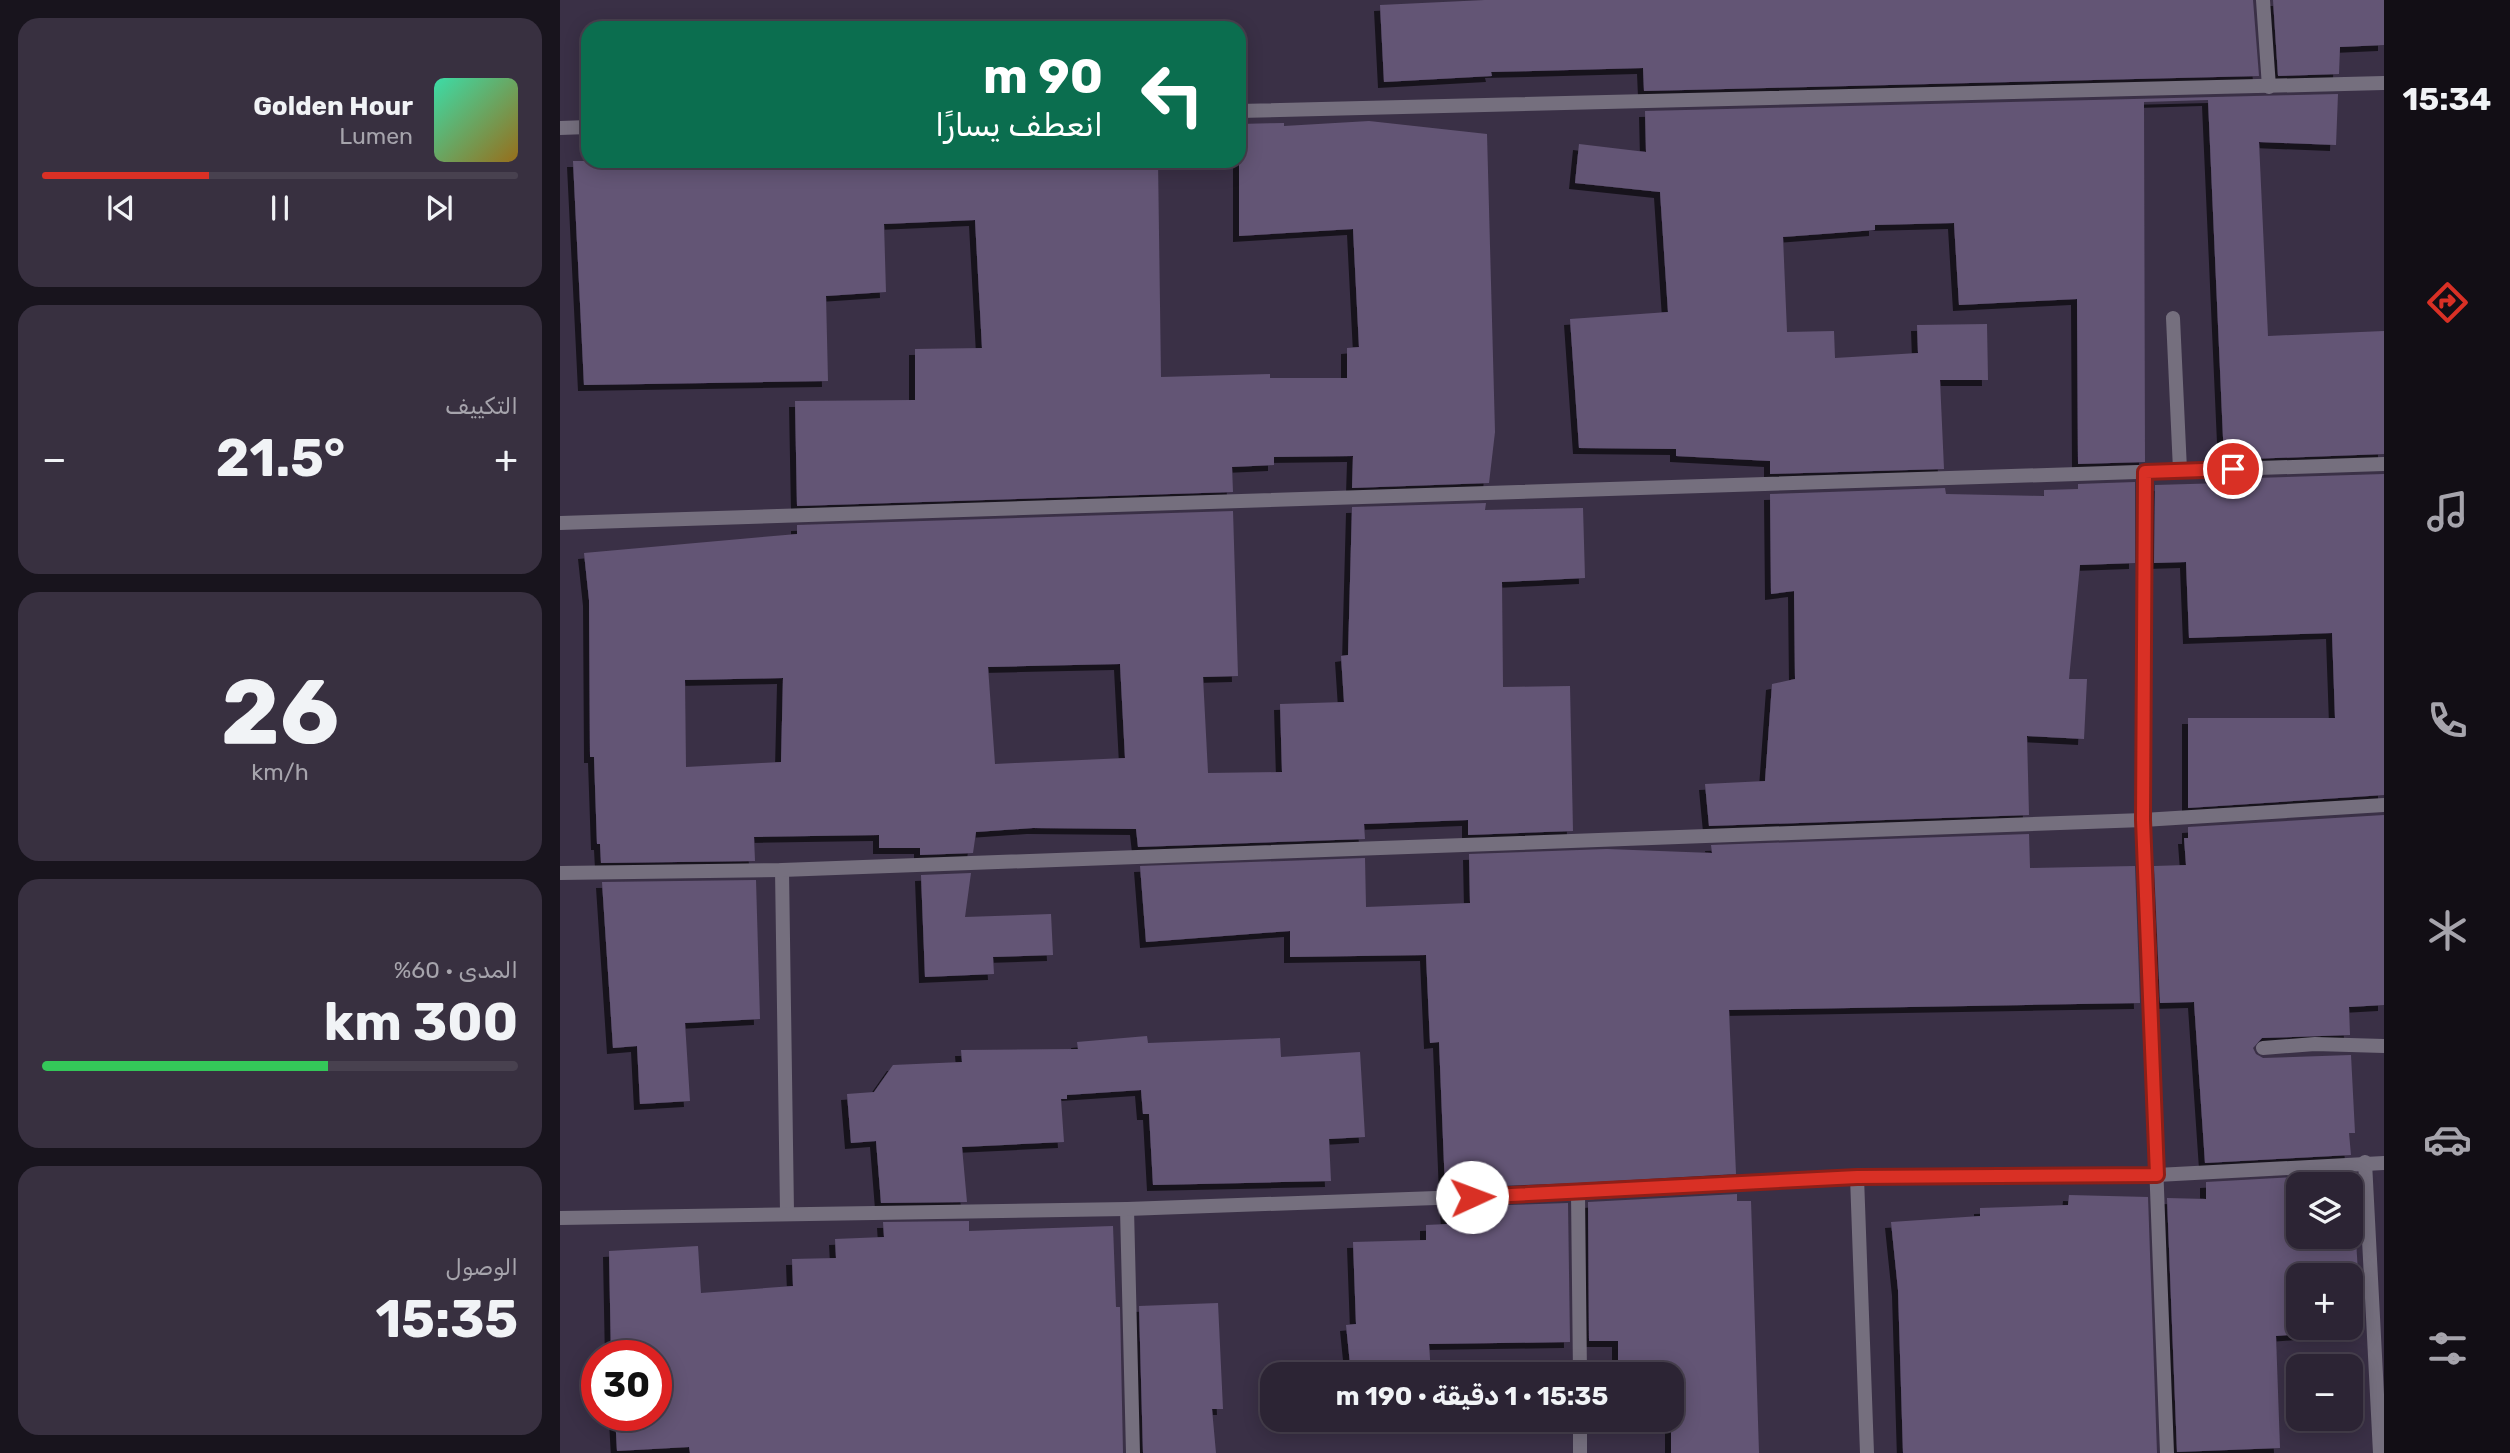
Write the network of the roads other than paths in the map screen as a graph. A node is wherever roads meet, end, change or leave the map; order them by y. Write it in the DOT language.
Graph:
graph roads {
  1 [pos="2263,0"];
  2 [pos="2384,83"];
  3 [pos="2269,87"];
  4 [pos="1246,111"];
  5 [pos="581,127"];
  6 [pos="560,128"];
  7 [pos="2173,318"];
  8 [pos="2384,464"];
  9 [pos="2180,470"];
  10 [pos="2145,472"];
  11 [pos="560,523"];
  12 [pos="2384,805"];
  13 [pos="2143,820"];
  14 [pos="782,870"];
  15 [pos="560,873"];
  16 [pos="2384,1046"];
  17 [pos="2263,1048"];
  18 [pos="2365,1162"];
  19 [pos="2384,1163"];
  20 [pos="2157,1175"];
  21 [pos="1857,1177"];
  22 [pos="1578,1193"];
  23 [pos="1127,1209"];
  24 [pos="787,1212"];
  25 [pos="560,1218"];
  26 [pos="1580,1362"];
  27 [pos="1580,1432"];
  28 [pos="1133,1453"];
  29 [pos="1580,1453"];
  30 [pos="1867,1453"];
  31 [pos="2167,1453"];
  32 [pos="2381,1453"];
  1 -- 3 [label="street"];
  2 -- 3 [label="street"];
  3 -- 4 [label="street"];
  5 -- 6 [label="street"];
  7 -- 9 [label="street"];
  8 -- 9 [label="street"];
  9 -- 10 [label="street"];
  10 -- 11 [label="street"];
  10 -- 13 [label="street"];
  12 -- 13 [label="street"];
  13 -- 14 [label="street"];
  13 -- 20 [label="street"];
  14 -- 15 [label="street"];
  14 -- 24 [label="street"];
  16 -- 17 [label="street"];
  18 -- 19 [label="street"];
  18 -- 20 [label="street"];
  18 -- 32 [label="street"];
  20 -- 21 [label="street"];
  20 -- 31 [label="street"];
  21 -- 22 [label="street"];
  21 -- 30 [label="street"];
  22 -- 23 [label="street"];
  22 -- 26 [label="street"];
  23 -- 24 [label="street"];
  23 -- 28 [label="street"];
  24 -- 25 [label="street"];
  27 -- 29 [label="street"];
}
